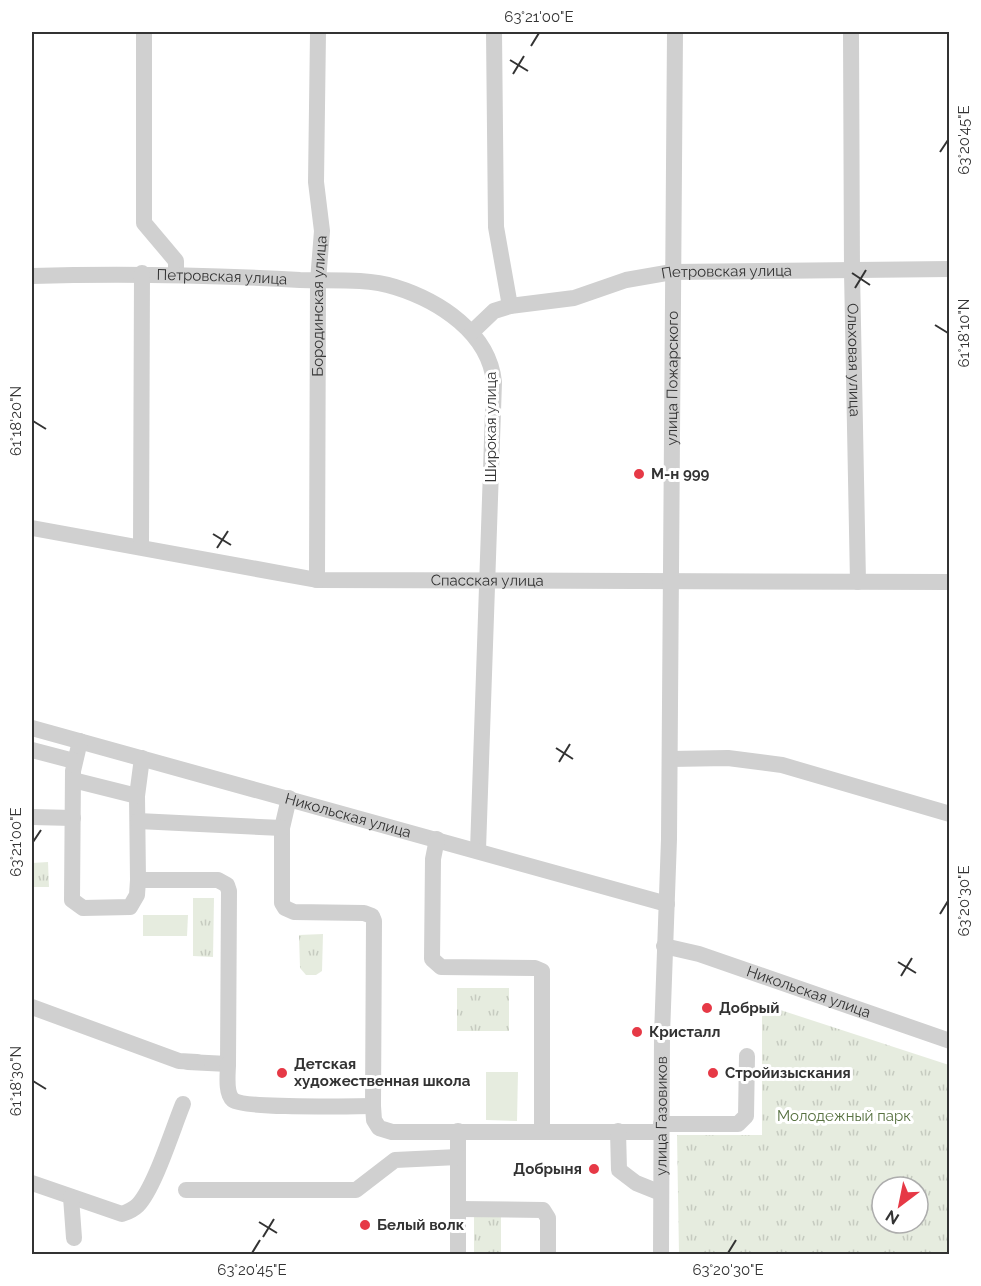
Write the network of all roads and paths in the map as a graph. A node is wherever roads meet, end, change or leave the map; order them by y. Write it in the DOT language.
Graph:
graph roads {
  1 [pos="144,32"];
  2 [pos="318,32"];
  3 [pos="494,32"];
  4 [pos="675,32"];
  5 [pos="851,32"];
  6 [pos="950,268"];
  7 [pos="672,272"];
  8 [pos="852,272"];
  9 [pos="142,273"];
  10 [pos="176,273"];
  11 [pos="32,276"];
  12 [pos="318,281"];
  13 [pos="510,306"];
  14 [pos="471,332"];
  15 [pos="32,528"];
  16 [pos="141,547"];
  17 [pos="317,580"];
  18 [pos="488,582"];
  19 [pos="669,582"];
  20 [pos="858,582"];
  21 [pos="950,582"];
  22 [pos="32,728"];
  23 [pos="80,741"];
  24 [pos="32,750"];
  25 [pos="142,758"];
  26 [pos="670,759"];
  27 [pos="74,761"];
  28 [pos="73,780"];
  29 [pos="137,796"];
  30 [pos="289,798"];
  31 [pos="950,814"];
  32 [pos="32,817"];
  33 [pos="73,818"];
  34 [pos="138,821"];
  35 [pos="282,828"];
  36 [pos="437,839"];
  37 [pos="478,850"];
  38 [pos="138,880"];
  39 [pos="667,904"];
  40 [pos="664,946"];
  41 [pos="32,1007"];
  42 [pos="950,1041"];
  43 [pos="747,1056"];
  44 [pos="188,1062"];
  45 [pos="228,1063"];
  46 [pos="183,1104"];
  47 [pos="373,1106"];
  48 [pos="661,1128"];
  49 [pos="542,1130"];
  50 [pos="458,1131"];
  51 [pos="618,1131"];
  52 [pos="458,1157"];
  53 [pos="32,1183"];
  54 [pos="186,1190"];
  55 [pos="661,1193"];
  56 [pos="71,1197"];
  57 [pos="458,1209"];
  58 [pos="74,1238"];
  59 [pos="458,1254"];
  60 [pos="548,1254"];
  61 [pos="661,1254"];
  1 -- 10 [label="street"];
  2 -- 12 [label="street, Бородинская улица"];
  3 -- 13 [label="street"];
  4 -- 7 [label="street, улица Пожарского"];
  5 -- 8 [label="street, Ольховая улица"];
  6 -- 8 [label="street, Петровская улица"];
  7 -- 8 [label="street, Петровская улица"];
  7 -- 13 [label="street, Петровская улица"];
  7 -- 19 [label="street, улица Пожарского"];
  8 -- 20 [label="street, Ольховая улица"];
  9 -- 10 [label="street, Петровская улица"];
  9 -- 11 [label="street, Петровская улица"];
  9 -- 16 [label="street"];
  10 -- 12 [label="street, Петровская улица"];
  12 -- 14 [label="street, Петровская улица"];
  12 -- 17 [label="street, Бородинская улица"];
  13 -- 14 [label="street"];
  14 -- 18 [label="street, Широкая улица"];
  15 -- 16 [label="street, Спасская улица"];
  16 -- 17 [label="street, Спасская улица"];
  17 -- 18 [label="street, Спасская улица"];
  18 -- 19 [label="street, Спасская улица"];
  18 -- 37 [label="street, Широкая улица"];
  19 -- 20 [label="street, Спасская улица"];
  19 -- 26 [label="street, улица Пожарского"];
  20 -- 21 [label="street, Спасская улица"];
  22 -- 23 [label="street, Никольская улица"];
  23 -- 25 [label="street, Никольская улица"];
  23 -- 27 [label="street"];
  24 -- 27 [label="street"];
  25 -- 29 [label="street"];
  25 -- 30 [label="street, Никольская улица"];
  26 -- 31 [label="street"];
  26 -- 39 [label="street, улица Пожарского"];
  27 -- 28 [label="street"];
  28 -- 29 [label="street"];
  28 -- 33 [label="street"];
  29 -- 34 [label="street"];
  30 -- 35 [label="street"];
  30 -- 36 [label="street, Никольская улица"];
  32 -- 33 [label="street"];
  33 -- 38 [label="street"];
  34 -- 35 [label="street"];
  34 -- 38 [label="street"];
  35 -- 47 [label="street"];
  36 -- 37 [label="street, Никольская улица"];
  36 -- 49 [label="street"];
  37 -- 39 [label="street, Никольская улица"];
  38 -- 45 [label="street"];
  39 -- 40 [label="street, улица Газовиков"];
  40 -- 42 [label="street, Никольская улица"];
  40 -- 48 [label="street, улица Газовиков"];
  41 -- 45 [label="street"];
  43 -- 48 [label="street"];
  44 -- 45 [label="street"];
  45 -- 47 [label="street"];
  46 -- 56 [label="street"];
  47 -- 50 [label="street"];
  48 -- 51 [label="street"];
  48 -- 55 [label="street, улица Газовиков"];
  49 -- 50 [label="street"];
  49 -- 51 [label="street"];
  50 -- 52 [label="street"];
  51 -- 55 [label="street"];
  52 -- 54 [label="street"];
  52 -- 57 [label="street"];
  53 -- 56 [label="street"];
  55 -- 61 [label="street, улица Газовиков"];
  56 -- 58 [label="street"];
  57 -- 59 [label="street"];
  57 -- 60 [label="street"];
}
